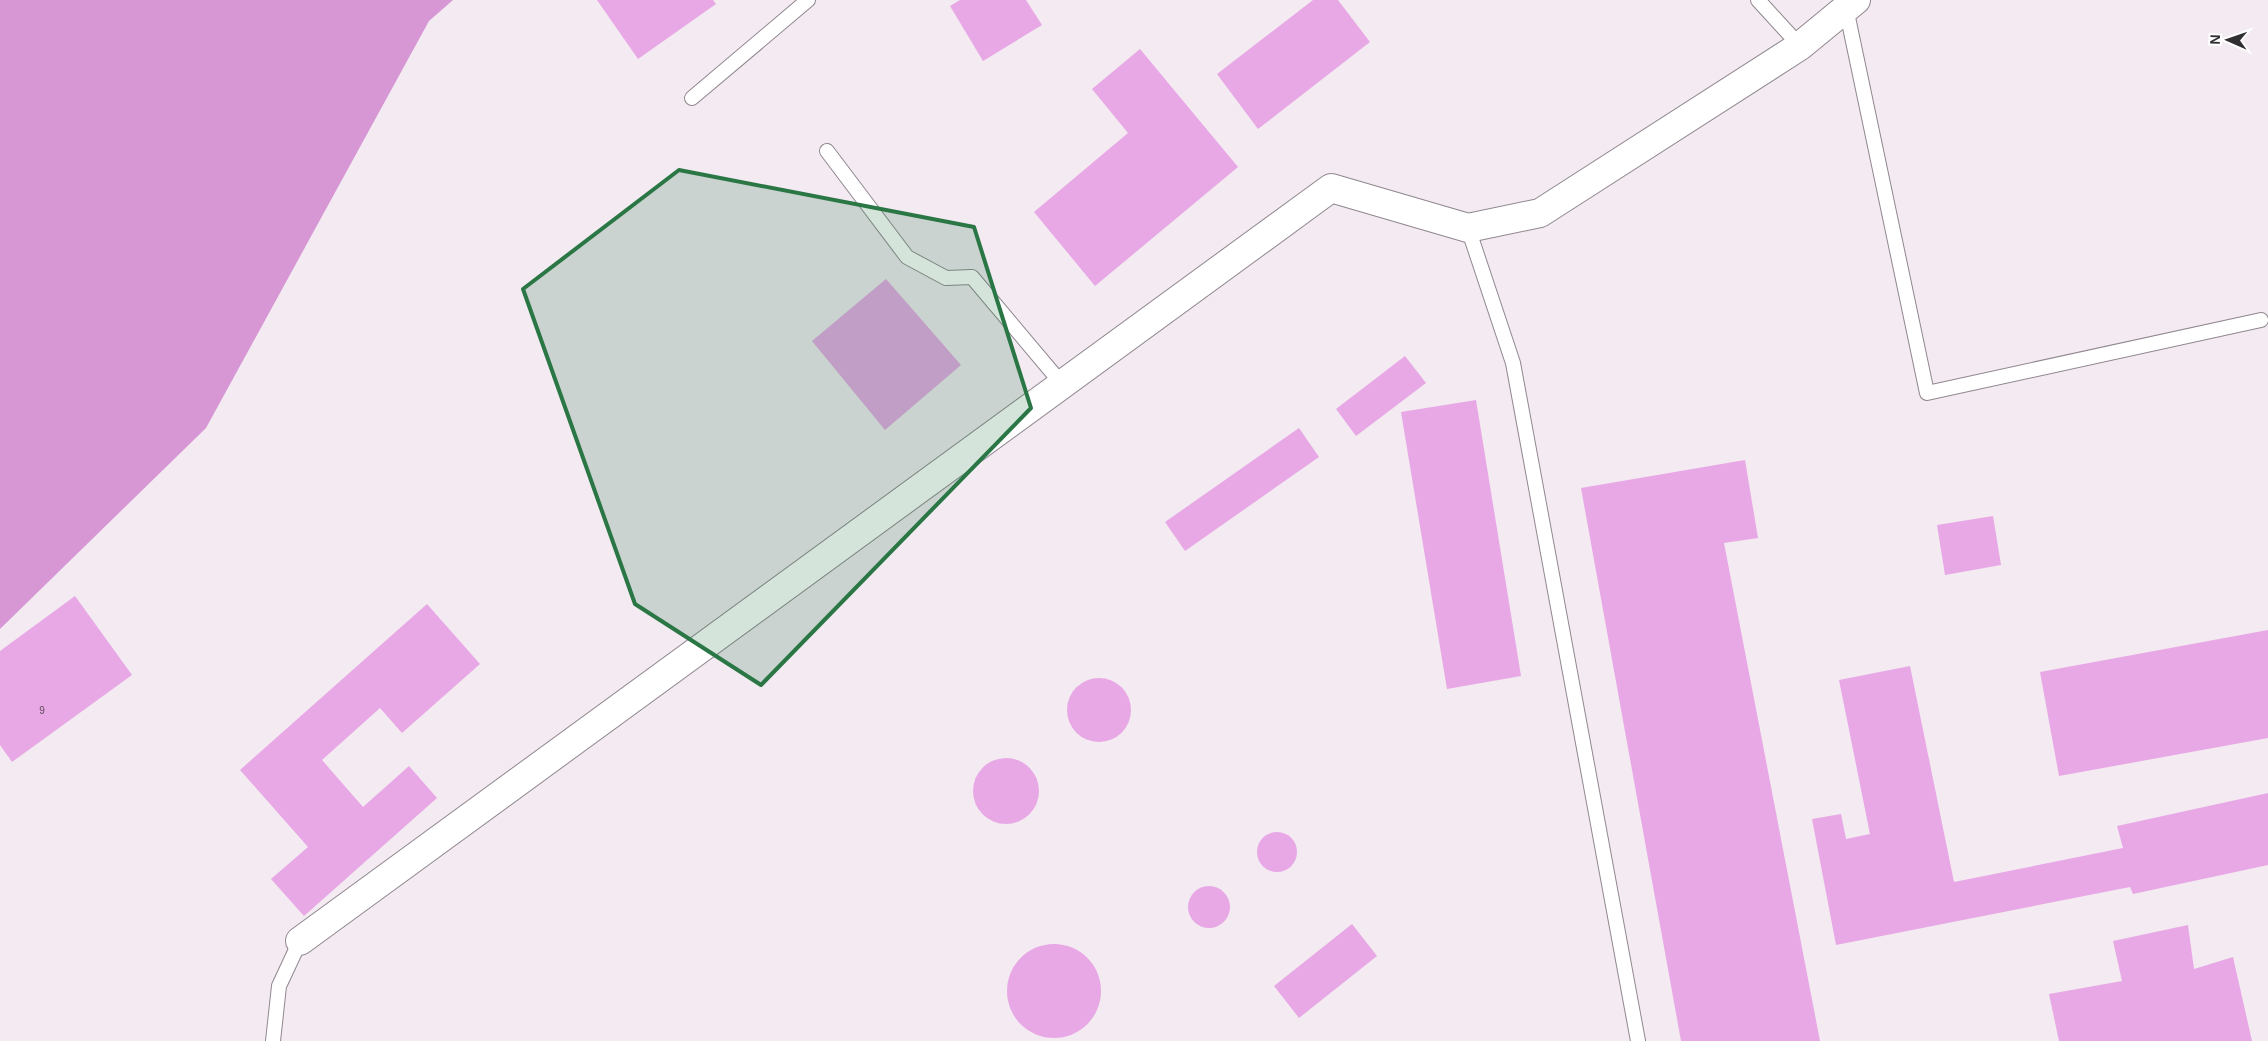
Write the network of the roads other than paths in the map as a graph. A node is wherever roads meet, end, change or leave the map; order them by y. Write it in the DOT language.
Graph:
graph roads {
  1 [pos="808,0"];
  2 [pos="1758,0"];
  3 [pos="1851,4"];
  4 [pos="1800,46"];
  5 [pos="692,98"];
  6 [pos="827,151"];
  7 [pos="1468,228"];
  8 [pos="2261,320"];
  9 [pos="1062,384"];
  10 [pos="300,941"];
  11 [pos="273,1041"];
  12 [pos="1638,1041"];
  1 -- 5 [label="lane"];
  2 -- 4 [label="lane"];
  3 -- 4 [label="street"];
  3 -- 8 [label="lane"];
  4 -- 7 [label="street"];
  6 -- 9 [label="lane"];
  7 -- 9 [label="street"];
  7 -- 12 [label="lane"];
  9 -- 10 [label="street"];
  10 -- 11 [label="lane"];
}
